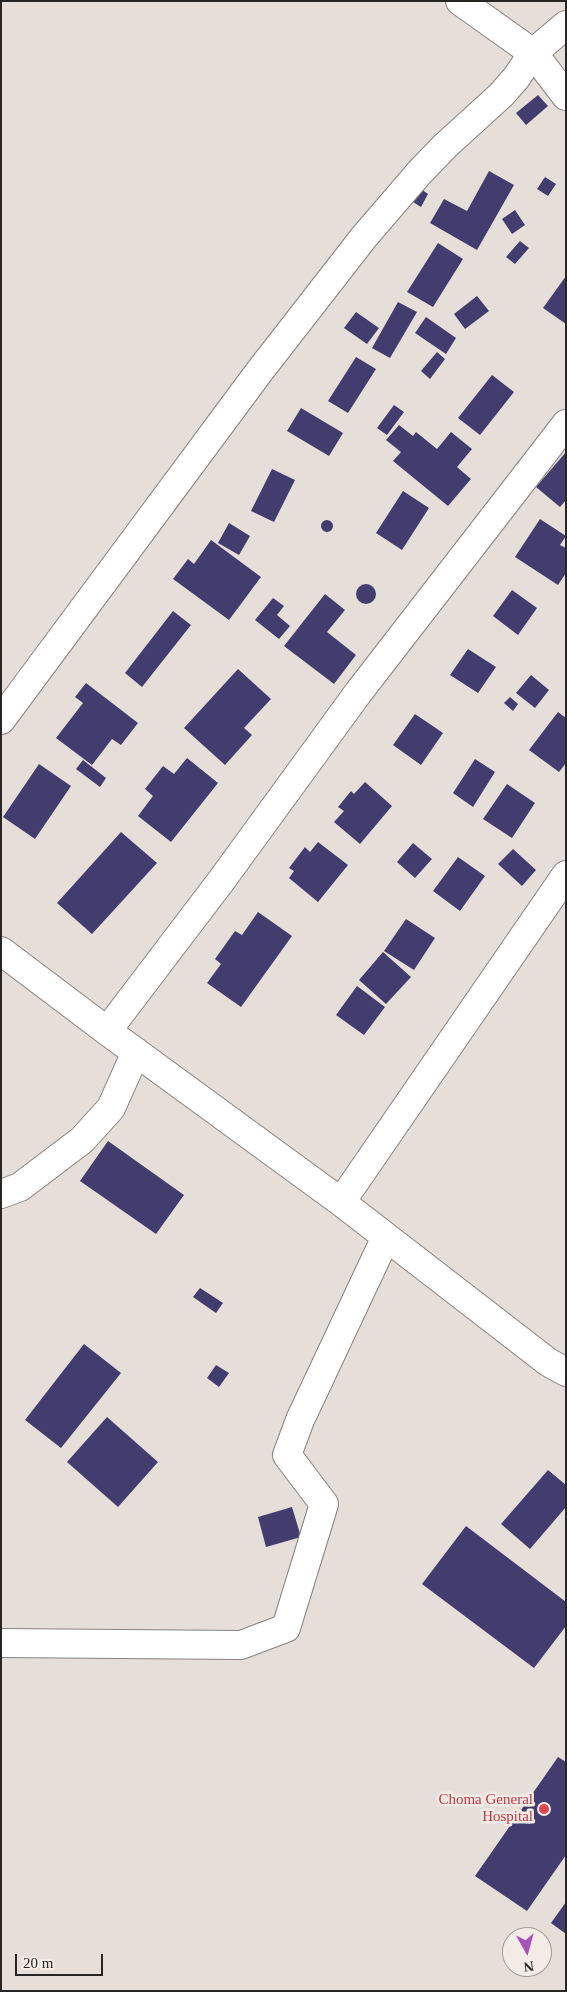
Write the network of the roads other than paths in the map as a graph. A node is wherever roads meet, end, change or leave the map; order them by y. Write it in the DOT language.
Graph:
graph roads {
  1 [pos="460,1"];
  2 [pos="566,25"];
  3 [pos="533,53"];
  4 [pos="566,96"];
  5 [pos="566,424"];
  6 [pos="1,720"];
  7 [pos="566,875"];
  8 [pos="1,950"];
  9 [pos="107,1031"];
  10 [pos="136,1052"];
  11 [pos="1,1194"];
  12 [pos="341,1202"];
  13 [pos="386,1237"];
  14 [pos="566,1372"];
  15 [pos="1,1643"];
  1 -- 3 [label="street"];
  2 -- 3 [label="street"];
  3 -- 4 [label="street"];
  3 -- 6 [label="street"];
  5 -- 9 [label="street"];
  7 -- 12 [label="street"];
  8 -- 9 [label="street"];
  9 -- 10 [label="street"];
  10 -- 11 [label="street"];
  10 -- 12 [label="street"];
  12 -- 13 [label="street"];
  13 -- 14 [label="street"];
  13 -- 15 [label="street"];
}
